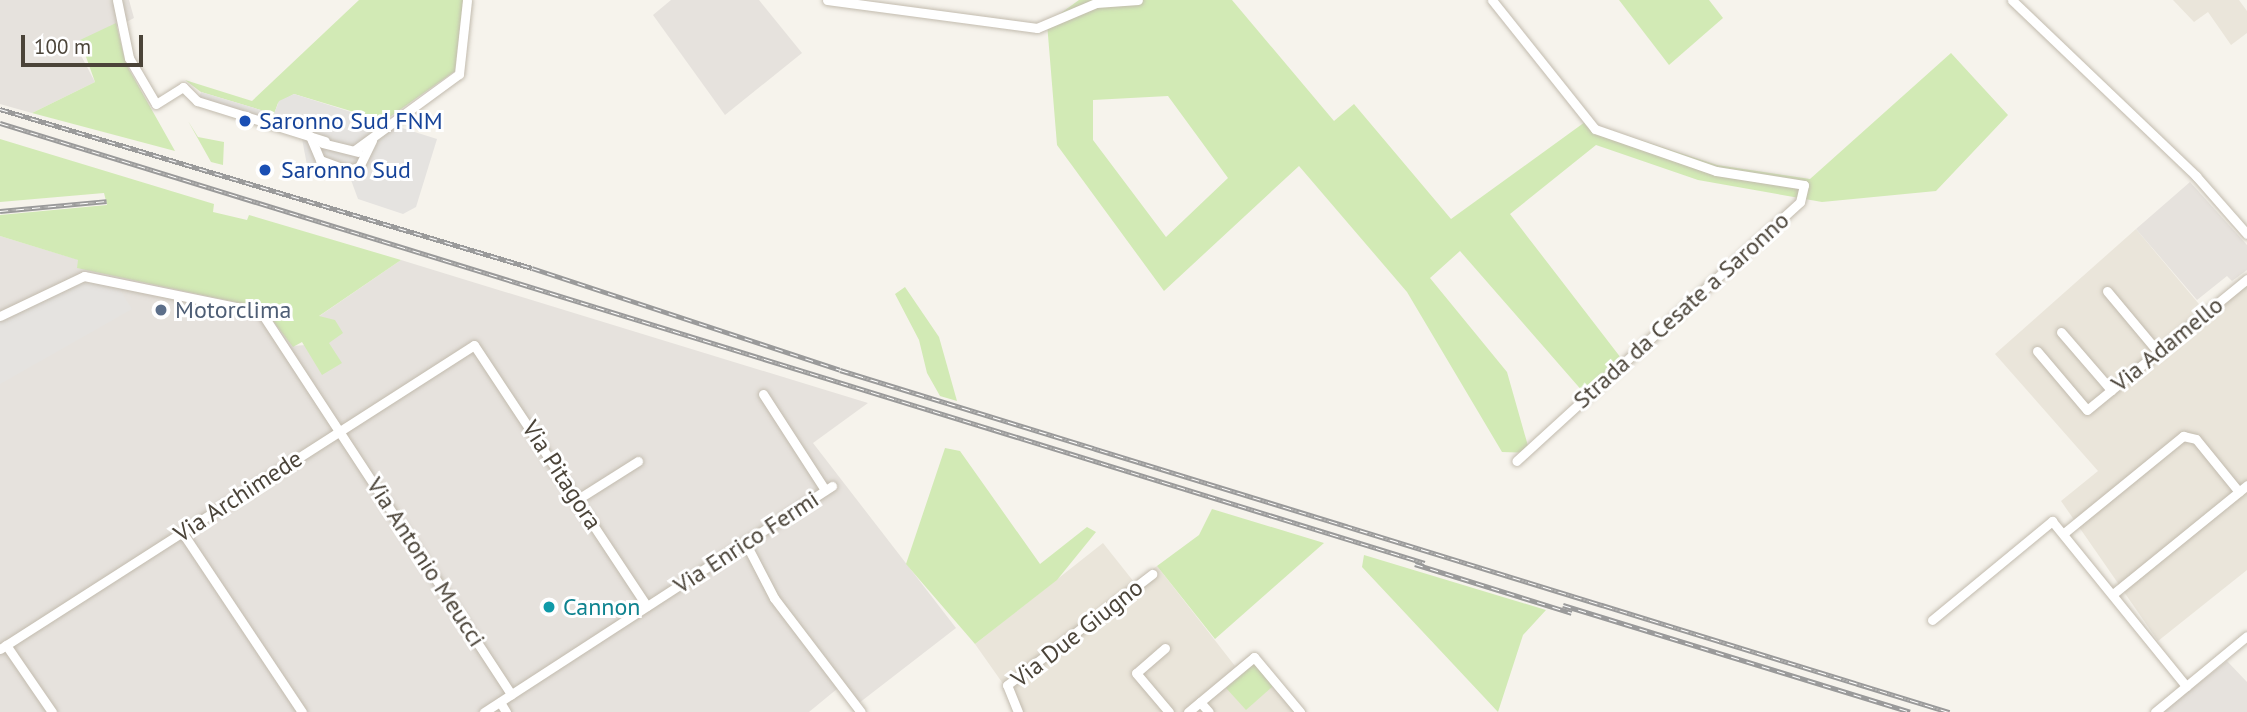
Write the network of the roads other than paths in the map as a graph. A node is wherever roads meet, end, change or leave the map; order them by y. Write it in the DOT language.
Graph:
graph roads {
  1 [pos="117,0"];
  2 [pos="467,0"];
  3 [pos="827,0"];
  4 [pos="1138,0"];
  5 [pos="1492,0"];
  6 [pos="2012,0"];
  7 [pos="310,136"];
  8 [pos="373,139"];
  9 [pos="325,141"];
  10 [pos="355,150"];
  11 [pos="317,151"];
  12 [pos="361,163"];
  13 [pos="2247,234"];
  14 [pos="2247,279"];
  15 [pos="2107,291"];
  16 [pos="0,316"];
  17 [pos="2061,332"];
  18 [pos="476,345"];
  19 [pos="2037,351"];
  20 [pos="2158,352"];
  21 [pos="2112,390"];
  22 [pos="763,394"];
  23 [pos="340,429"];
  24 [pos="638,461"];
  25 [pos="1516,461"];
  26 [pos="2243,489"];
  27 [pos="578,499"];
  28 [pos="182,532"];
  29 [pos="2064,533"];
  30 [pos="745,542"];
  31 [pos="1152,574"];
  32 [pos="2113,594"];
  33 [pos="647,606"];
  34 [pos="1932,620"];
  35 [pos="2247,636"];
  36 [pos="3,647"];
  37 [pos="1165,648"];
  38 [pos="2186,686"];
  39 [pos="511,694"];
  40 [pos="500,702"];
  41 [pos="1200,702"];
  42 [pos="52,712"];
  43 [pos="302,712"];
  44 [pos="484,712"];
  45 [pos="506,712"];
  46 [pos="861,712"];
  47 [pos="1018,712"];
  48 [pos="1169,712"];
  49 [pos="1188,712"];
  50 [pos="1209,712"];
  51 [pos="1300,712"];
  52 [pos="2155,712"];
  1 -- 7 [label="street"];
  2 -- 8 [label="street"];
  3 -- 4 [label="street"];
  5 -- 25 [label="street, Strada da Cesate a Saronno"];
  6 -- 13 [label="street"];
  7 -- 9 [label="street"];
  7 -- 11 [label="street"];
  8 -- 10 [label="street"];
  8 -- 12 [label="street"];
  9 -- 10 [label="street"];
  9 -- 11 [label="street"];
  10 -- 12 [label="street"];
  11 -- 12 [label="street"];
  14 -- 20 [label="street, Via Adamello"];
  15 -- 20 [label="street"];
  16 -- 23 [label="street, Via Antonio Meucci"];
  17 -- 21 [label="street"];
  18 -- 23 [label="street, Via Archimede"];
  18 -- 27 [label="street, Via Pitagora"];
  19 -- 21 [label="street, Via Adamello"];
  20 -- 21 [label="street, Via Adamello"];
  22 -- 30 [label="street, Via Enrico Fermi"];
  23 -- 28 [label="street, Via Archimede"];
  23 -- 39 [label="street, Via Antonio Meucci"];
  24 -- 27 [label="street"];
  26 -- 29 [label="street"];
  26 -- 32 [label="street"];
  27 -- 33 [label="street, Via Pitagora"];
  28 -- 36 [label="street, Via Archimede"];
  28 -- 43 [label="street"];
  29 -- 32 [label="street"];
  29 -- 34 [label="street"];
  30 -- 33 [label="street, Via Enrico Fermi"];
  30 -- 46 [label="street"];
  31 -- 47 [label="street, Via Due Giugno"];
  32 -- 38 [label="street"];
  33 -- 39 [label="street, Via Enrico Fermi"];
  35 -- 38 [label="street"];
  36 -- 42 [label="street"];
  37 -- 48 [label="street"];
  38 -- 52 [label="street"];
  39 -- 40 [label="street, Via Enrico Fermi"];
  40 -- 44 [label="street, Via Enrico Fermi"];
  40 -- 45 [label="street"];
  41 -- 49 [label="street"];
  41 -- 50 [label="street"];
  41 -- 51 [label="street"];
}
